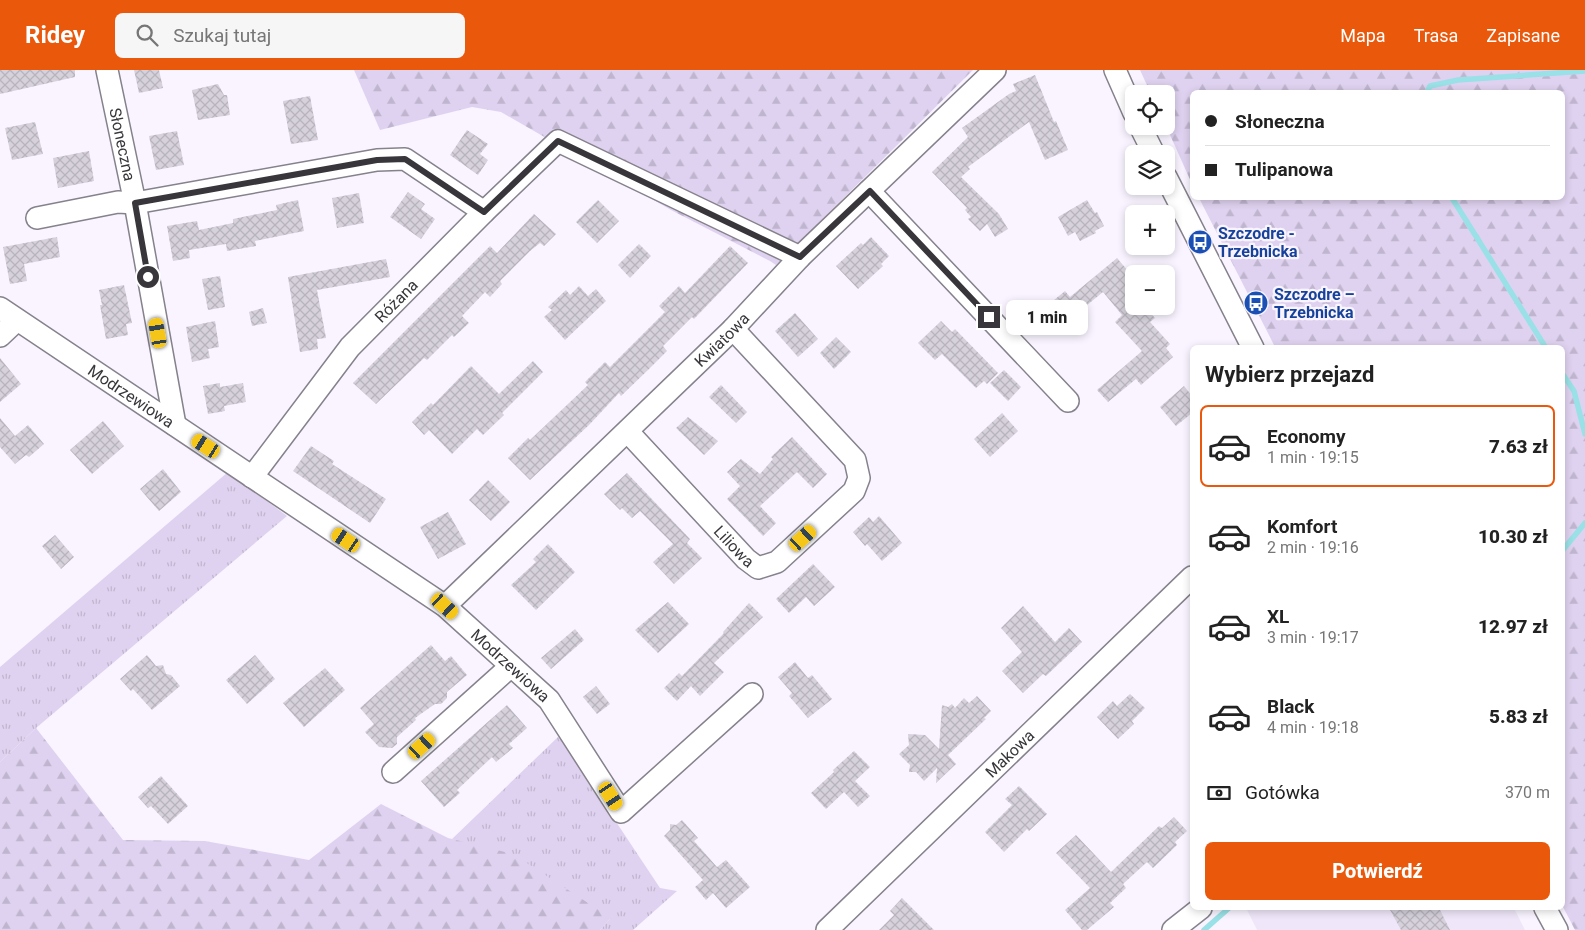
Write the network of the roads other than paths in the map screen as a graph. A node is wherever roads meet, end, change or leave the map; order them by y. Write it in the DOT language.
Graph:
graph roads {
  1 [pos="107,70"];
  2 [pos="996,70"];
  3 [pos="1115,70"];
  4 [pos="1125,92"];
  5 [pos="870,191"];
  6 [pos="1175,195"];
  7 [pos="135,203"];
  8 [pos="484,212"];
  9 [pos="36,218"];
  10 [pos="800,257"];
  11 [pos="0,308"];
  12 [pos="18,320"];
  13 [pos="733,329"];
  14 [pos="0,336"];
  15 [pos="1251,345"];
  16 [pos="1068,401"];
  17 [pos="175,425"];
  18 [pos="628,432"];
  19 [pos="252,477"];
  20 [pos="1190,579"];
  21 [pos="445,606"];
  22 [pos="511,666"];
  23 [pos="752,694"];
  24 [pos="393,772"];
  25 [pos="1198,910"];
  26 [pos="1546,910"];
  27 [pos="828,930"];
  28 [pos="1173,930"];
  29 [pos="1557,930"];
  1 -- 7 [label="street, Słoneczna"];
  2 -- 5 [label="street, Kwiatowa"];
  3 -- 4 [label="street"];
  5 -- 10 [label="street, Kwiatowa"];
  5 -- 16 [label="street"];
  6 -- 15 [label="street"];
  7 -- 8 [label="street"];
  7 -- 9 [label="street"];
  7 -- 17 [label="street, Słoneczna"];
  8 -- 10 [label="street, Różana"];
  8 -- 19 [label="street, Różana"];
  10 -- 13 [label="street, Kwiatowa"];
  11 -- 12 [label="street, Modrzewiowa"];
  12 -- 14 [label="street"];
  12 -- 17 [label="street, Modrzewiowa"];
  13 -- 18 [label="street, Kwiatowa"];
  13 -- 18 [label="street, Liliowa"];
  17 -- 19 [label="street, Modrzewiowa"];
  18 -- 21 [label="street, Kwiatowa"];
  19 -- 21 [label="street, Modrzewiowa"];
  20 -- 27 [label="street, Makowa"];
  21 -- 22 [label="street, Modrzewiowa"];
  22 -- 23 [label="street, Modrzewiowa"];
  22 -- 24 [label="street"];
  25 -- 28 [label="street"];
  26 -- 29 [label="street"];
}
